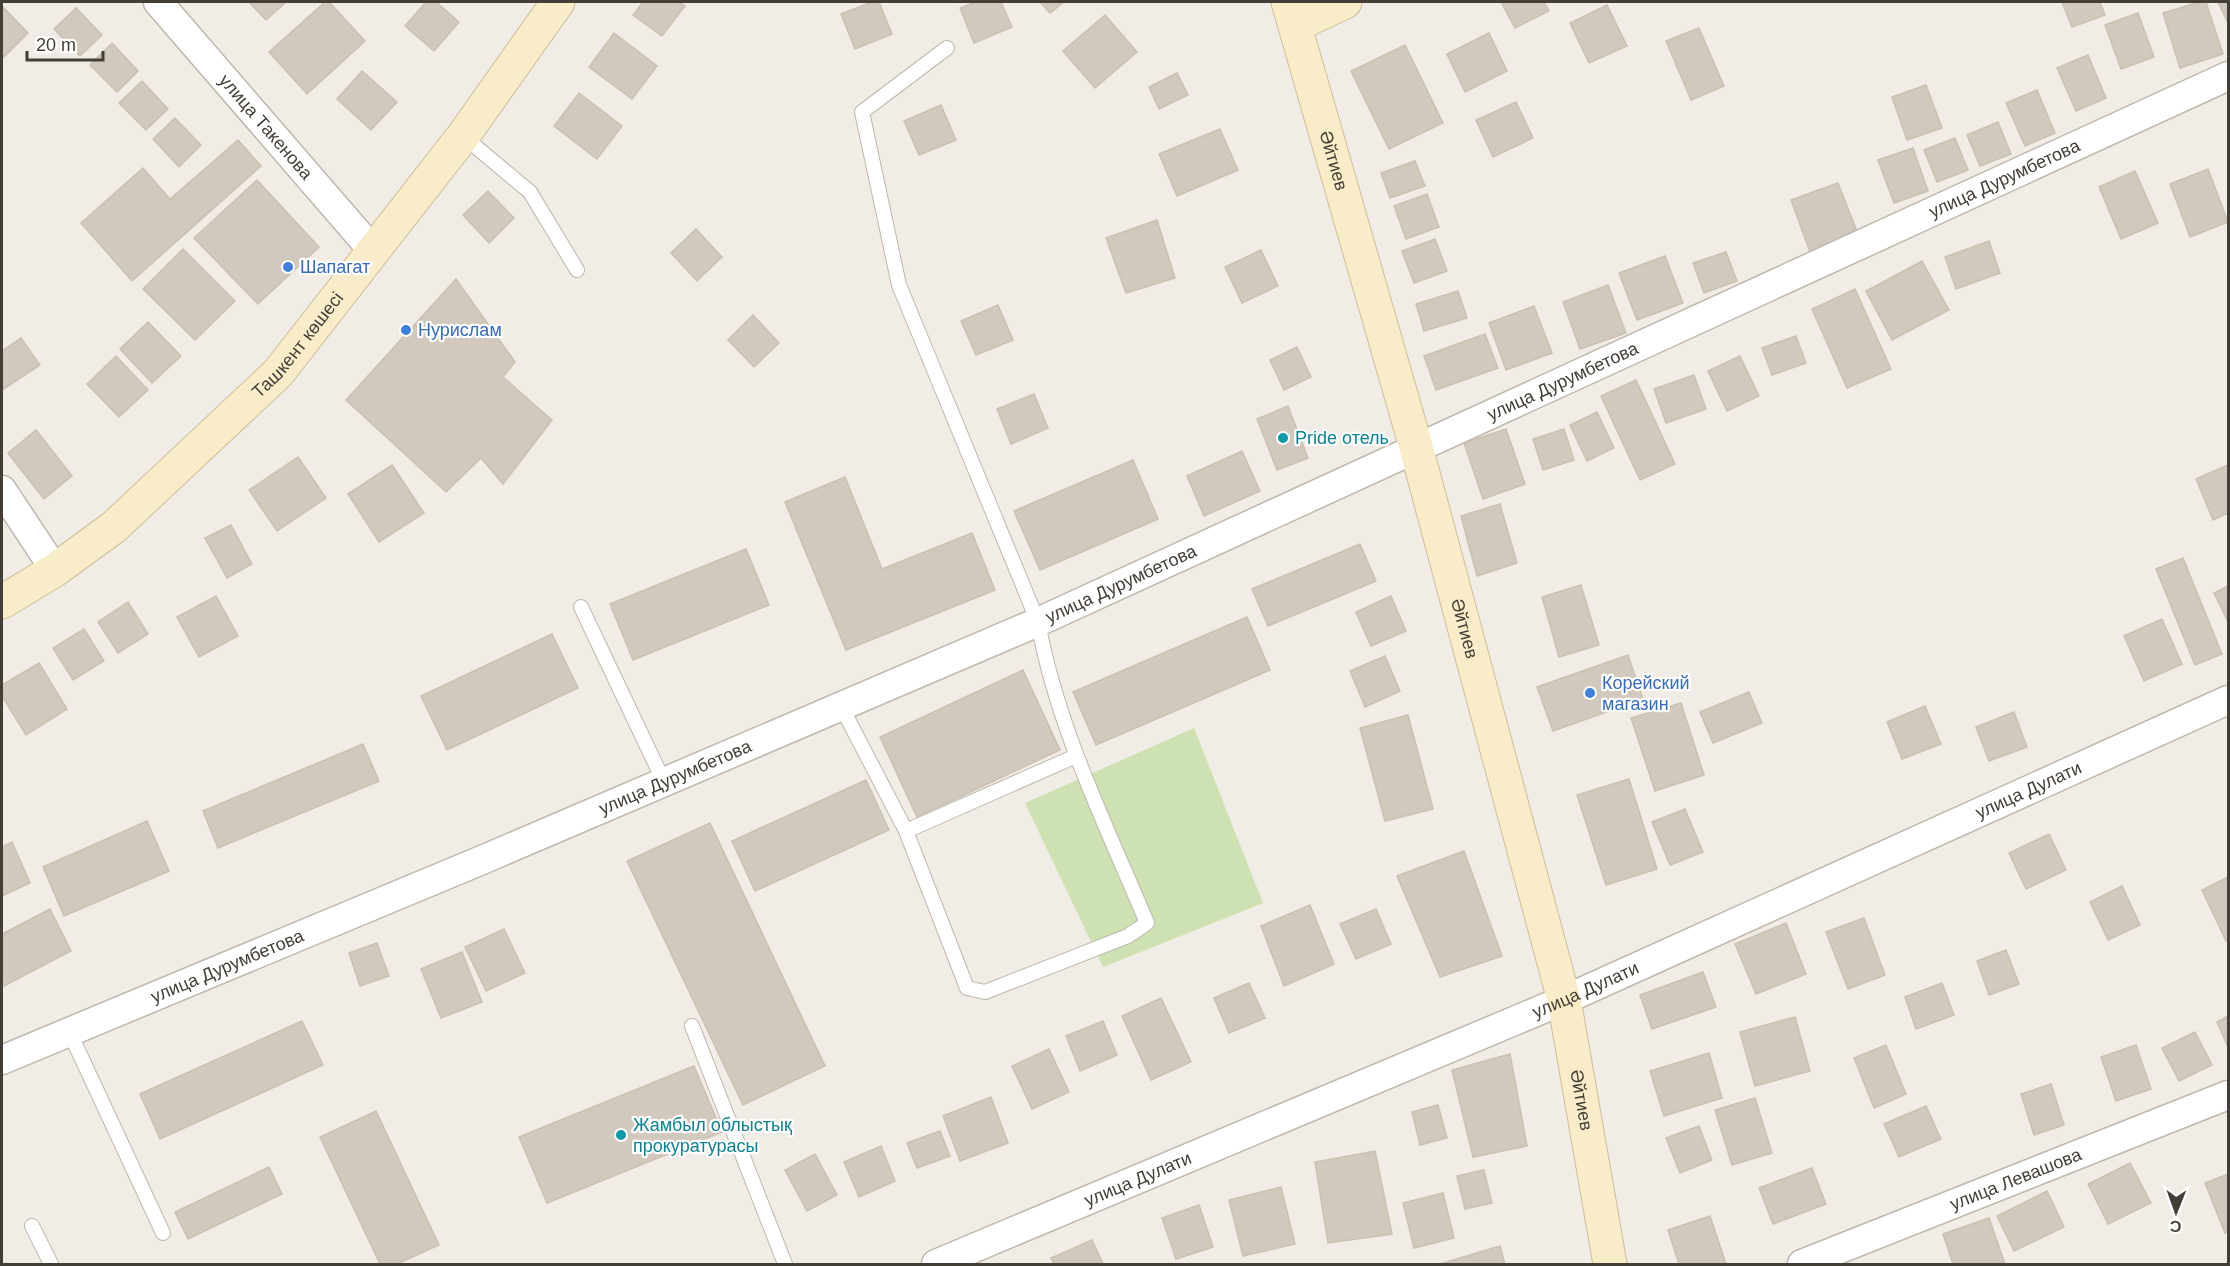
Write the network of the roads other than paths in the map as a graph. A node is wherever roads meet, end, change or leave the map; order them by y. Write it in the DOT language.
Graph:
graph roads {
  1 [pos="158,2"];
  2 [pos="1345,2"];
  3 [pos="552,4"];
  4 [pos="1292,13"];
  5 [pos="947,48"];
  6 [pos="2229,76"];
  7 [pos="463,136"];
  8 [pos="374,252"];
  9 [pos="577,270"];
  10 [pos="1416,447"];
  11 [pos="2,490"];
  12 [pos="55,570"];
  13 [pos="2,602"];
  14 [pos="581,608"];
  15 [pos="1038,622"];
  16 [pos="2229,700"];
  17 [pos="841,706"];
  18 [pos="1076,756"];
  19 [pos="664,782"];
  20 [pos="906,831"];
  21 [pos="1564,1000"];
  22 [pos="692,1026"];
  23 [pos="69,1031"];
  24 [pos="2,1059"];
  25 [pos="2229,1095"];
  26 [pos="32,1226"];
  27 [pos="163,1233"];
  28 [pos="51,1264"];
  29 [pos="785,1264"];
  30 [pos="936,1264"];
  31 [pos="1610,1264"];
  32 [pos="1803,1264"];
  1 -- 8 [label="street, улица Такенова"];
  2 -- 4 [label="street"];
  3 -- 7 [label="street, Ташкент көшесі"];
  4 -- 10 [label="street, Әйтиев"];
  5 -- 15 [label="lane"];
  6 -- 10 [label="street, улица Дурумбетова"];
  7 -- 8 [label="street, Ташкент көшесі"];
  7 -- 9 [label="lane"];
  8 -- 12 [label="street, Ташкент көшесі"];
  10 -- 15 [label="street, улица Дурумбетова"];
  10 -- 21 [label="street, Әйтиев"];
  11 -- 12 [label="street"];
  12 -- 13 [label="street, Ташкент көшесі"];
  14 -- 19 [label="lane"];
  15 -- 17 [label="street, улица Дурумбетова"];
  15 -- 18 [label="lane"];
  16 -- 21 [label="street, улица Дулати"];
  17 -- 19 [label="street, улица Дурумбетова"];
  17 -- 20 [label="lane"];
  18 -- 20 [label="lane"];
  18 -- 20 [label="lane"];
  19 -- 23 [label="street, улица Дурумбетова"];
  21 -- 30 [label="street, улица Дулати"];
  21 -- 31 [label="street, Әйтиев"];
  22 -- 29 [label="lane"];
  23 -- 24 [label="street, улица Дурумбетова"];
  23 -- 27 [label="lane"];
  25 -- 32 [label="street, улица Левашова"];
  26 -- 28 [label="lane"];
}
